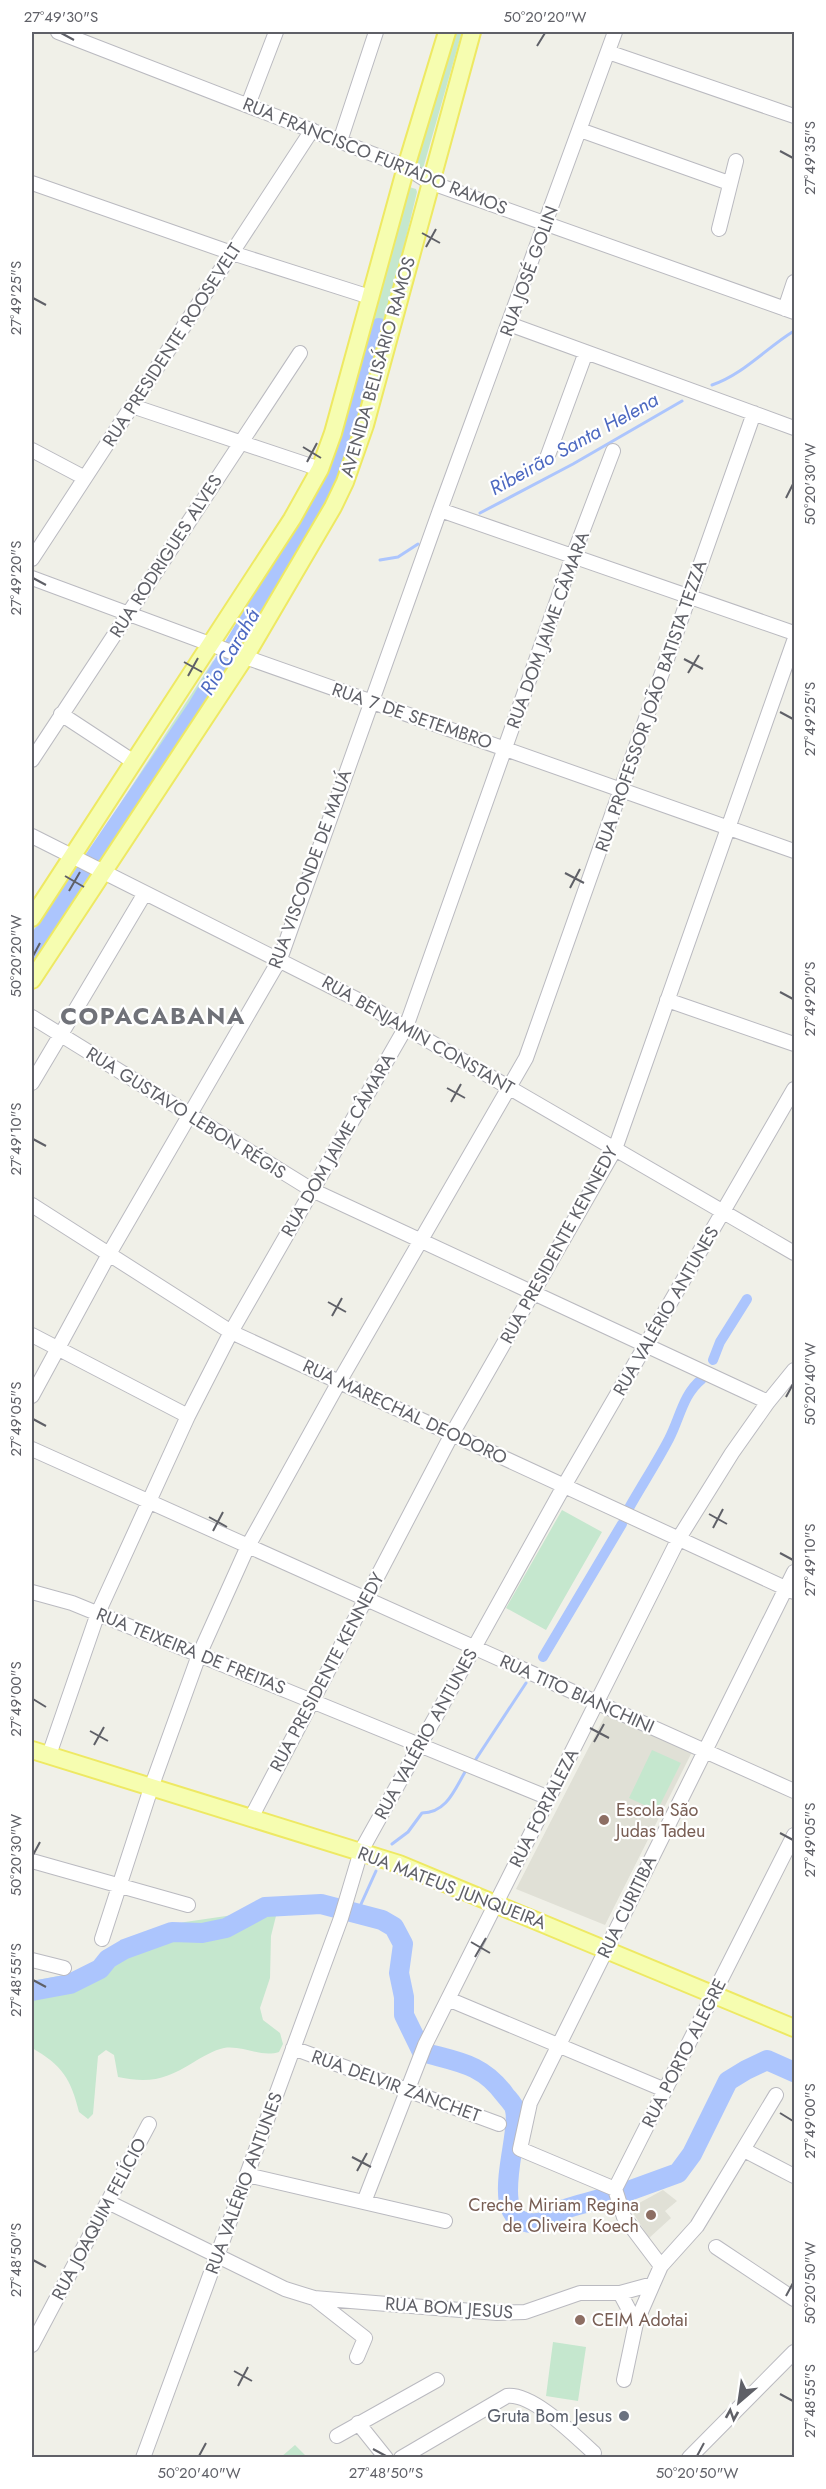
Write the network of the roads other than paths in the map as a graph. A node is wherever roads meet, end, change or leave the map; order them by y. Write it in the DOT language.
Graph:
graph roads {
  1 [pos="58,32"];
  2 [pos="276,32"];
  3 [pos="376,32"];
  4 [pos="447,32"];
  5 [pos="472,32"];
  6 [pos="615,32"];
  7 [pos="608,52"];
  8 [pos="248,105"];
  9 [pos="795,116"];
  10 [pos="312,130"];
  11 [pos="580,130"];
  12 [pos="340,141"];
  13 [pos="736,161"];
  14 [pos="406,166"];
  15 [pos="429,182"];
  16 [pos="32,183"];
  17 [pos="729,183"];
  18 [pos="547,224"];
  19 [pos="719,229"];
  20 [pos="232,253"];
  21 [pos="795,282"];
  22 [pos="370,297"];
  23 [pos="790,310"];
  24 [pos="509,324"];
  25 [pos="586,352"];
  26 [pos="300,353"];
  27 [pos="132,405"];
  28 [pos="754,413"];
  29 [pos="795,428"];
  30 [pos="241,442"];
  31 [pos="32,450"];
  32 [pos="613,451"];
  33 [pos="547,458"];
  34 [pos="320,469"];
  35 [pos="85,478"];
  36 [pos="440,510"];
  37 [pos="573,556"];
  38 [pos="32,559"];
  39 [pos="32,578"];
  40 [pos="689,597"];
  41 [pos="128,614"];
  42 [pos="795,633"];
  43 [pos="795,641"];
  44 [pos="229,652"];
  45 [pos="372,702"];
  46 [pos="61,714"];
  47 [pos="505,749"];
  48 [pos="32,760"];
  49 [pos="134,762"];
  50 [pos="621,790"];
  51 [pos="728,828"];
  52 [pos="32,836"];
  53 [pos="795,851"];
  54 [pos="76,858"];
  55 [pos="100,871"];
  56 [pos="144,893"];
  57 [pos="32,918"];
  58 [pos="280,959"];
  59 [pos="32,980"];
  60 [pos="667,1000"];
  61 [pos="32,1017"];
  62 [pos="406,1027"];
  63 [pos="60,1035"];
  64 [pos="795,1044"];
  65 [pos="32,1083"];
  66 [pos="510,1088"];
  67 [pos="795,1089"];
  68 [pos="190,1115"];
  69 [pos="615,1149"];
  70 [pos="312,1190"];
  71 [pos="32,1205"];
  72 [pos="723,1211"];
  73 [pos="421,1240"];
  74 [pos="795,1252"];
  75 [pos="109,1254"];
  76 [pos="533,1293"];
  77 [pos="231,1332"];
  78 [pos="32,1335"];
  79 [pos="646,1345"];
  80 [pos="58,1347"];
  81 [pos="795,1370"];
  82 [pos="339,1382"];
  83 [pos="32,1396"];
  84 [pos="768,1402"];
  85 [pos="188,1416"];
  86 [pos="452,1434"];
  87 [pos="32,1449"];
  88 [pos="564,1486"];
  89 [pos="148,1501"];
  90 [pos="679,1538"];
  91 [pos="248,1546"];
  92 [pos="795,1572"];
  93 [pos="790,1590"];
  94 [pos="32,1592"];
  95 [pos="366,1599"];
  96 [pos="98,1613"];
  97 [pos="474,1647"];
  98 [pos="199,1655"];
  99 [pos="312,1701"];
  100 [pos="597,1702"];
  101 [pos="420,1745"];
  102 [pos="32,1750"];
  103 [pos="704,1750"];
  104 [pos="49,1755"];
  105 [pos="151,1788"];
  106 [pos="795,1791"];
  107 [pos="549,1798"];
  108 [pos="251,1818"];
  109 [pos="795,1835"];
  110 [pos="361,1851"];
  111 [pos="32,1861"];
  112 [pos="119,1886"];
  113 [pos="496,1904"];
  114 [pos="188,1905"];
  115 [pos="102,1939"];
  116 [pos="606,1950"];
  117 [pos="32,1960"];
  118 [pos="64,1968"];
  119 [pos="713,1994"];
  120 [pos="448,1999"];
  121 [pos="795,2028"];
  122 [pos="558,2045"];
  123 [pos="293,2048"];
  124 [pos="407,2090"];
  125 [pos="665,2090"];
  126 [pos="776,2095"];
  127 [pos="150,2124"];
  128 [pos="499,2124"];
  129 [pos="744,2150"];
  130 [pos="247,2175"];
  131 [pos="795,2176"];
  132 [pos="615,2189"];
  133 [pos="108,2202"];
  134 [pos="364,2202"];
  135 [pos="445,2221"];
  136 [pos="716,2247"];
  137 [pos="217,2256"];
  138 [pos="661,2266"];
  139 [pos="653,2284"];
  140 [pos="620,2293"];
  141 [pos="314,2298"];
  142 [pos="795,2299"];
  143 [pos="636,2323"];
  144 [pos="32,2345"];
  145 [pos="795,2352"];
  146 [pos="357,2357"];
  147 [pos="437,2380"];
  148 [pos="624,2380"];
  149 [pos="357,2423"];
  150 [pos="337,2436"];
  151 [pos="594,2454"];
  152 [pos="143,2457"];
  153 [pos="386,2457"];
  154 [pos="401,2457"];
  155 [pos="689,2457"];
  1 -- 8 [label="street, RUA FRANCISCO FURTADO RAMOS"];
  2 -- 8 [label="street"];
  3 -- 12 [label="street"];
  4 -- 14 [label="main road, AVENIDA BELISÁRIO RAMOS"];
  5 -- 15 [label="main road, AVENIDA BELISÁRIO RAMOS"];
  6 -- 7 [label="street, RUA JOSÉ GOLIN"];
  7 -- 9 [label="street"];
  7 -- 11 [label="street, RUA JOSÉ GOLIN"];
  8 -- 10 [label="street, RUA FRANCISCO FURTADO RAMOS"];
  10 -- 12 [label="street, RUA FRANCISCO FURTADO RAMOS"];
  10 -- 20 [label="street, RUA PRESIDENTE ROOSEVELT"];
  11 -- 17 [label="street"];
  11 -- 18 [label="street, RUA JOSÉ GOLIN"];
  12 -- 14 [label="street, RUA FRANCISCO FURTADO RAMOS"];
  13 -- 17 [label="street"];
  14 -- 15 [label="street, RUA FRANCISCO FURTADO RAMOS"];
  14 -- 22 [label="main road, AVENIDA BELISÁRIO RAMOS"];
  15 -- 18 [label="street, RUA FRANCISCO FURTADO RAMOS"];
  15 -- 44 [label="main road, AVENIDA BELISÁRIO RAMOS"];
  16 -- 20 [label="street"];
  17 -- 19 [label="street"];
  18 -- 23 [label="street, RUA FRANCISCO FURTADO RAMOS"];
  18 -- 24 [label="street, RUA JOSÉ GOLIN"];
  20 -- 22 [label="street"];
  20 -- 27 [label="street, RUA PRESIDENTE ROOSEVELT"];
  21 -- 23 [label="street"];
  22 -- 34 [label="main road, AVENIDA BELISÁRIO RAMOS"];
  24 -- 25 [label="street"];
  24 -- 36 [label="street, RUA JOSÉ GOLIN"];
  25 -- 28 [label="street"];
  25 -- 33 [label="street"];
  26 -- 30 [label="street, RUA RODRIGUES ALVES"];
  27 -- 30 [label="street"];
  27 -- 35 [label="street, RUA PRESIDENTE ROOSEVELT"];
  28 -- 29 [label="street"];
  28 -- 40 [label="street, RUA PROFESSOR JOÃO BATISTA TEZZA"];
  30 -- 34 [label="street"];
  30 -- 41 [label="street, RUA RODRIGUES ALVES"];
  31 -- 35 [label="street"];
  32 -- 37 [label="street, RUA DOM JAIME CÂMARA"];
  34 -- 44 [label="main road, AVENIDA BELISÁRIO RAMOS"];
  35 -- 38 [label="street, RUA PRESIDENTE ROOSEVELT"];
  36 -- 37 [label="street"];
  36 -- 45 [label="street, RUA VISCONDE DE MAUÁ"];
  37 -- 40 [label="street"];
  37 -- 47 [label="street, RUA DOM JAIME CÂMARA"];
  39 -- 41 [label="street, RUA 7 DE SETEMBRO"];
  40 -- 42 [label="street"];
  40 -- 50 [label="street, RUA PROFESSOR JOÃO BATISTA TEZZA"];
  41 -- 44 [label="street, RUA 7 DE SETEMBRO"];
  41 -- 46 [label="street, RUA RODRIGUES ALVES"];
  43 -- 51 [label="street, RUA PRESIDENTE KENNEDY"];
  44 -- 45 [label="street, RUA 7 DE SETEMBRO"];
  44 -- 49 [label="main road, AVENIDA BELISÁRIO RAMOS"];
  44 -- 55 [label="main road, AVENIDA BELISÁRIO RAMOS"];
  45 -- 47 [label="street, RUA 7 DE SETEMBRO"];
  45 -- 58 [label="street, RUA VISCONDE DE MAUÁ"];
  46 -- 48 [label="street, RUA RODRIGUES ALVES"];
  46 -- 49 [label="street"];
  47 -- 50 [label="street, RUA 7 DE SETEMBRO"];
  47 -- 62 [label="street, RUA DOM JAIME CÂMARA"];
  49 -- 54 [label="main road, AVENIDA BELISÁRIO RAMOS"];
  50 -- 51 [label="street, RUA 7 DE SETEMBRO"];
  50 -- 66 [label="street, RUA PROFESSOR JOÃO BATISTA TEZZA"];
  51 -- 53 [label="street, RUA 7 DE SETEMBRO"];
  51 -- 60 [label="street, RUA PRESIDENTE KENNEDY"];
  52 -- 54 [label="street, RUA BENJAMIN CONSTANT"];
  54 -- 55 [label="street, RUA BENJAMIN CONSTANT"];
  54 -- 57 [label="main road, AVENIDA BELISÁRIO RAMOS"];
  55 -- 56 [label="street, RUA BENJAMIN CONSTANT"];
  55 -- 59 [label="main road, AVENIDA BELISÁRIO RAMOS"];
  56 -- 58 [label="street, RUA BENJAMIN CONSTANT"];
  56 -- 63 [label="street"];
  58 -- 62 [label="street, RUA BENJAMIN CONSTANT"];
  58 -- 68 [label="street, RUA VISCONDE DE MAUÁ"];
  60 -- 64 [label="street"];
  60 -- 69 [label="street, RUA PRESIDENTE KENNEDY"];
  61 -- 63 [label="street, RUA GUSTAVO LEBON RÉGIS"];
  62 -- 66 [label="street, RUA BENJAMIN CONSTANT"];
  62 -- 70 [label="street, RUA DOM JAIME CÂMARA"];
  63 -- 65 [label="street"];
  63 -- 68 [label="street, RUA GUSTAVO LEBON RÉGIS"];
  66 -- 69 [label="street, RUA BENJAMIN CONSTANT"];
  66 -- 73 [label="street, RUA PROFESSOR JOÃO BATISTA TEZZA"];
  67 -- 72 [label="street, RUA VALÉRIO ANTUNES"];
  68 -- 70 [label="street, RUA GUSTAVO LEBON RÉGIS"];
  68 -- 75 [label="street, RUA VISCONDE DE MAUÁ"];
  69 -- 72 [label="street, RUA BENJAMIN CONSTANT"];
  69 -- 76 [label="street, RUA PRESIDENTE KENNEDY"];
  70 -- 73 [label="street, RUA GUSTAVO LEBON RÉGIS"];
  70 -- 77 [label="street, RUA DOM JAIME CÂMARA"];
  71 -- 75 [label="street, RUA MARECHAL DEODORO"];
  72 -- 74 [label="street, RUA BENJAMIN CONSTANT"];
  72 -- 79 [label="street, RUA VALÉRIO ANTUNES"];
  73 -- 76 [label="street, RUA GUSTAVO LEBON RÉGIS"];
  73 -- 82 [label="street, RUA PROFESSOR JOÃO BATISTA TEZZA"];
  75 -- 77 [label="street, RUA MARECHAL DEODORO"];
  75 -- 80 [label="street, RUA VISCONDE DE MAUÁ"];
  76 -- 79 [label="street, RUA GUSTAVO LEBON RÉGIS"];
  76 -- 86 [label="street, RUA PRESIDENTE KENNEDY"];
  77 -- 82 [label="street, RUA MARECHAL DEODORO"];
  77 -- 85 [label="street, RUA DOM JAIME CÂMARA"];
  78 -- 80 [label="street"];
  79 -- 84 [label="street, RUA GUSTAVO LEBON RÉGIS"];
  79 -- 88 [label="street, RUA VALÉRIO ANTUNES"];
  80 -- 83 [label="street, RUA VISCONDE DE MAUÁ"];
  80 -- 85 [label="street"];
  81 -- 84 [label="street, RUA FORTALEZA"];
  82 -- 86 [label="street, RUA MARECHAL DEODORO"];
  82 -- 91 [label="street, RUA PROFESSOR JOÃO BATISTA TEZZA"];
  84 -- 90 [label="street, RUA FORTALEZA"];
  85 -- 89 [label="street, RUA DOM JAIME CÂMARA"];
  86 -- 88 [label="street, RUA MARECHAL DEODORO"];
  86 -- 95 [label="street, RUA PRESIDENTE KENNEDY"];
  87 -- 89 [label="street, RUA TITO BIANCHINI"];
  88 -- 90 [label="street, RUA MARECHAL DEODORO"];
  88 -- 97 [label="street, RUA VALÉRIO ANTUNES"];
  89 -- 91 [label="street, RUA TITO BIANCHINI"];
  89 -- 96 [label="street, RUA DOM JAIME CÂMARA"];
  90 -- 93 [label="street, RUA MARECHAL DEODORO"];
  90 -- 100 [label="street, RUA FORTALEZA"];
  91 -- 95 [label="street, RUA TITO BIANCHINI"];
  91 -- 98 [label="street, RUA PROFESSOR JOÃO BATISTA TEZZA"];
  92 -- 93 [label="street, RUA CURITIBA"];
  93 -- 103 [label="street, RUA CURITIBA"];
  94 -- 96 [label="street, RUA TEIXEIRA DE FREITAS"];
  95 -- 97 [label="street, RUA TITO BIANCHINI"];
  95 -- 99 [label="street, RUA PRESIDENTE KENNEDY"];
  96 -- 98 [label="street, RUA TEIXEIRA DE FREITAS"];
  96 -- 104 [label="street, RUA DOM JAIME CÂMARA"];
  97 -- 100 [label="street, RUA TITO BIANCHINI"];
  97 -- 101 [label="street, RUA VALÉRIO ANTUNES"];
  98 -- 99 [label="street, RUA TEIXEIRA DE FREITAS"];
  98 -- 105 [label="street, RUA PROFESSOR JOÃO BATISTA TEZZA"];
  99 -- 101 [label="street, RUA TEIXEIRA DE FREITAS"];
  99 -- 108 [label="street, RUA PRESIDENTE KENNEDY"];
  100 -- 103 [label="street, RUA TITO BIANCHINI"];
  100 -- 107 [label="street, RUA FORTALEZA"];
  101 -- 107 [label="street, RUA TEIXEIRA DE FREITAS"];
  101 -- 110 [label="street, RUA VALÉRIO ANTUNES"];
  102 -- 104 [label="main road, RUA MATEUS JUNQUEIRA"];
  103 -- 106 [label="street, RUA TITO BIANCHINI"];
  103 -- 116 [label="street, RUA CURITIBA"];
  104 -- 105 [label="main road, RUA MATEUS JUNQUEIRA"];
  105 -- 108 [label="main road, RUA MATEUS JUNQUEIRA"];
  105 -- 112 [label="street, RUA PROFESSOR JOÃO BATISTA TEZZA"];
  107 -- 113 [label="street, RUA FORTALEZA"];
  108 -- 110 [label="main road, RUA MATEUS JUNQUEIRA"];
  109 -- 119 [label="street, RUA PORTO ALEGRE"];
  110 -- 113 [label="main road, RUA MATEUS JUNQUEIRA"];
  110 -- 123 [label="street, RUA VALÉRIO ANTUNES"];
  111 -- 112 [label="street"];
  112 -- 114 [label="street"];
  112 -- 115 [label="street, RUA PROFESSOR JOÃO BATISTA TEZZA"];
  113 -- 116 [label="main road, RUA MATEUS JUNQUEIRA"];
  113 -- 120 [label="street, RUA FORTALEZA"];
  116 -- 119 [label="main road, RUA MATEUS JUNQUEIRA"];
  116 -- 122 [label="street, RUA CURITIBA"];
  117 -- 118 [label="street"];
  119 -- 121 [label="main road, RUA MATEUS JUNQUEIRA"];
  119 -- 125 [label="street, RUA PORTO ALEGRE"];
  120 -- 122 [label="street"];
  120 -- 124 [label="street, RUA FORTALEZA"];
  122 -- 125 [label="street"];
  122 -- 132 [label="street, RUA CURITIBA"];
  123 -- 124 [label="street, RUA DELVIR ZANCHET"];
  123 -- 130 [label="street, RUA VALÉRIO ANTUNES"];
  124 -- 128 [label="street, RUA DELVIR ZANCHET"];
  124 -- 134 [label="street, RUA FORTALEZA"];
  125 -- 132 [label="street, RUA PORTO ALEGRE"];
  126 -- 129 [label="street"];
  127 -- 133 [label="street, RUA JOAQUIM FELÍCIO"];
  129 -- 131 [label="street"];
  129 -- 138 [label="street"];
  130 -- 134 [label="street"];
  130 -- 137 [label="street, RUA VALÉRIO ANTUNES"];
  132 -- 138 [label="street"];
  133 -- 137 [label="street, RUA BOM JESUS"];
  133 -- 144 [label="street, RUA JOAQUIM FELÍCIO"];
  134 -- 135 [label="street"];
  136 -- 142 [label="street"];
  137 -- 141 [label="street, RUA BOM JESUS"];
  137 -- 152 [label="street, RUA VALÉRIO ANTUNES"];
  138 -- 139 [label="street"];
  139 -- 140 [label="street, RUA BOM JESUS"];
  139 -- 143 [label="street"];
  140 -- 141 [label="street, RUA BOM JESUS"];
  140 -- 143 [label="street"];
  141 -- 146 [label="street"];
  143 -- 148 [label="street"];
  145 -- 155 [label="street"];
  147 -- 149 [label="street"];
  149 -- 150 [label="street"];
  149 -- 153 [label="street"];
  151 -- 154 [label="street"];
}
